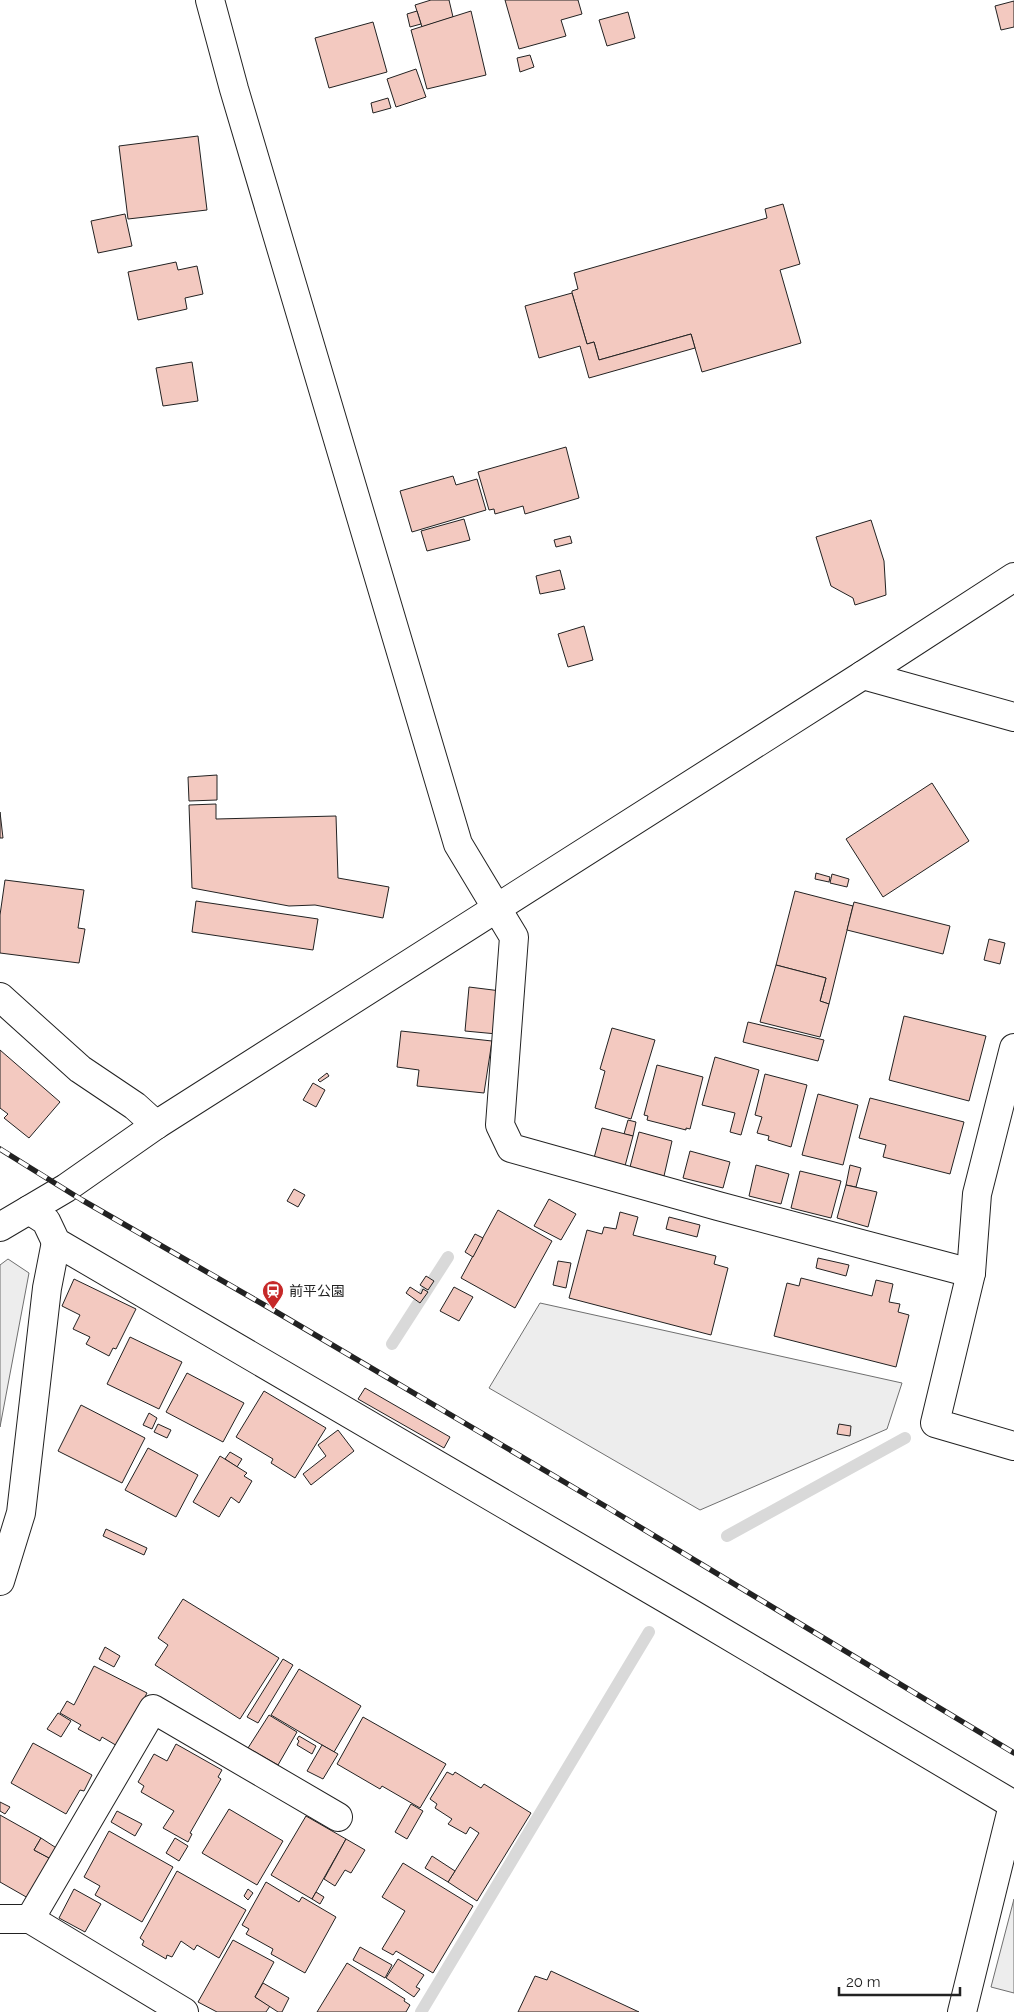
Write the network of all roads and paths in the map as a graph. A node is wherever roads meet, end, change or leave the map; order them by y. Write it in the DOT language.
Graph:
graph roads {
  1 [pos="210,0"];
  2 [pos="1014,577"];
  3 [pos="863,675"];
  4 [pos="1014,717"];
  5 [pos="497,908"];
  6 [pos="0,997"];
  7 [pos="1014,1048"];
  8 [pos="156,1125"];
  9 [pos="29,1210"];
  10 [pos="0,1227"];
  11 [pos="56,1242"];
  12 [pos="971,1273"];
  13 [pos="1014,1446"];
  14 [pos="0,1581"];
  15 [pos="1014,1805"];
  16 [pos="338,1817"];
  17 [pos="0,1919"];
  18 [pos="30,1919"];
  19 [pos="184,2012"];
  20 [pos="962,2012"];
  1 -- 5 [label="street"];
  2 -- 3 [label="street"];
  3 -- 4 [label="street"];
  3 -- 5 [label="street"];
  5 -- 8 [label="street"];
  5 -- 12 [label="street"];
  6 -- 8 [label="street"];
  7 -- 12 [label="street"];
  8 -- 9 [label="street"];
  9 -- 10 [label="street"];
  9 -- 11 [label="street"];
  11 -- 14 [label="street"];
  11 -- 15 [label="street"];
  12 -- 13 [label="street"];
  15 -- 20 [label="street"];
  16 -- 18 [label="street"];
  17 -- 18 [label="street"];
  18 -- 19 [label="street"];
}
